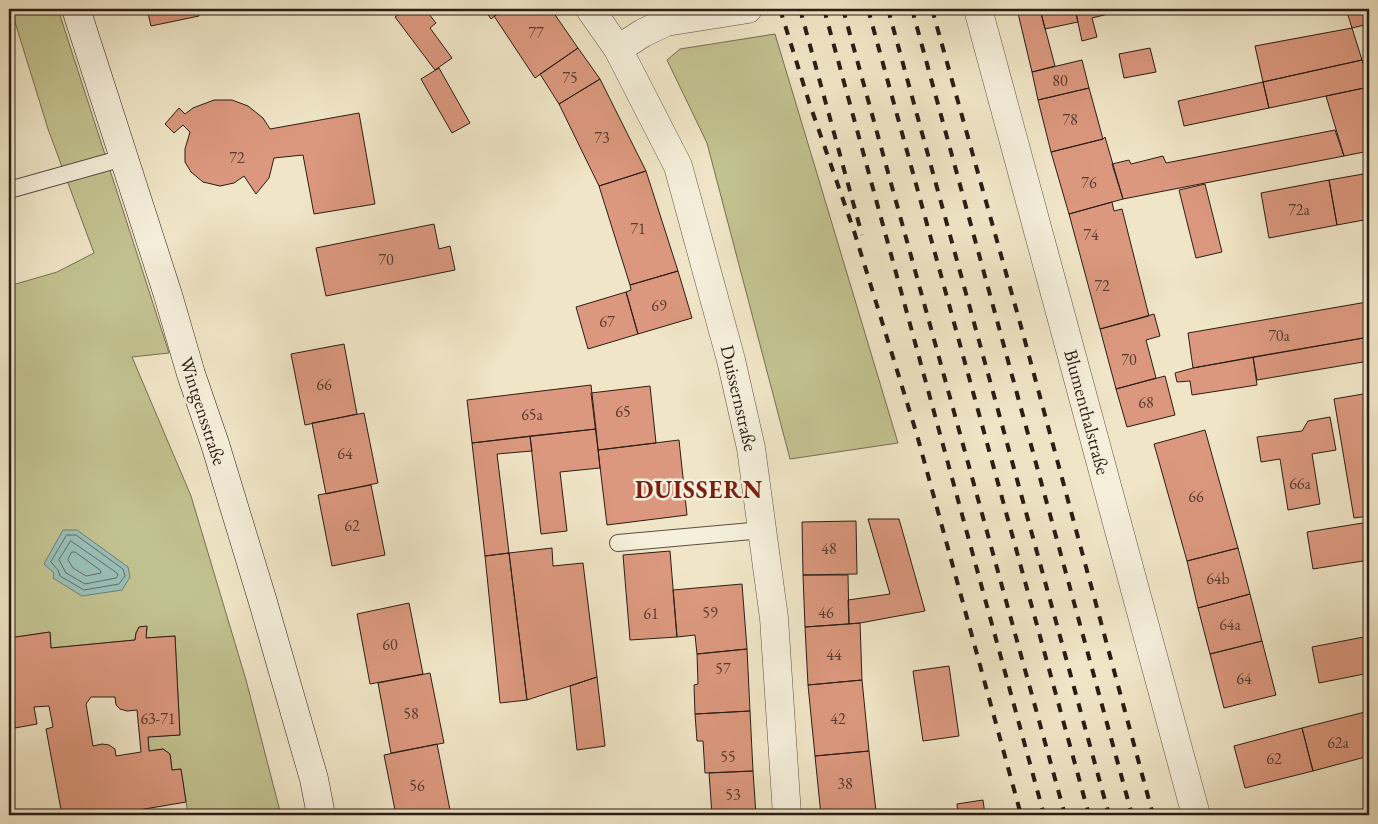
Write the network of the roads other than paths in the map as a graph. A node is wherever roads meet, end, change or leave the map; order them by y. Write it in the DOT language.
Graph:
graph roads {
  1 [pos="76,9"];
  2 [pos="590,9"];
  3 [pos="748,9"];
  4 [pos="978,9"];
  5 [pos="618,49"];
  6 [pos="123,158"];
  7 [pos="9,190"];
  8 [pos="762,530"];
  9 [pos="618,544"];
  10 [pos="321,815"];
  11 [pos="787,815"];
  12 [pos="1196,815"];
  1 -- 6 [label="street, Wintgensstraße"];
  2 -- 5 [label="street, Duissernstraße"];
  3 -- 5 [label="street"];
  4 -- 12 [label="street, Blumenthalstraße"];
  5 -- 8 [label="street, Duissernstraße"];
  6 -- 7 [label="lane"];
  6 -- 10 [label="street, Wintgensstraße"];
  8 -- 9 [label="lane"];
  8 -- 11 [label="street, Duissernstraße"];
}
